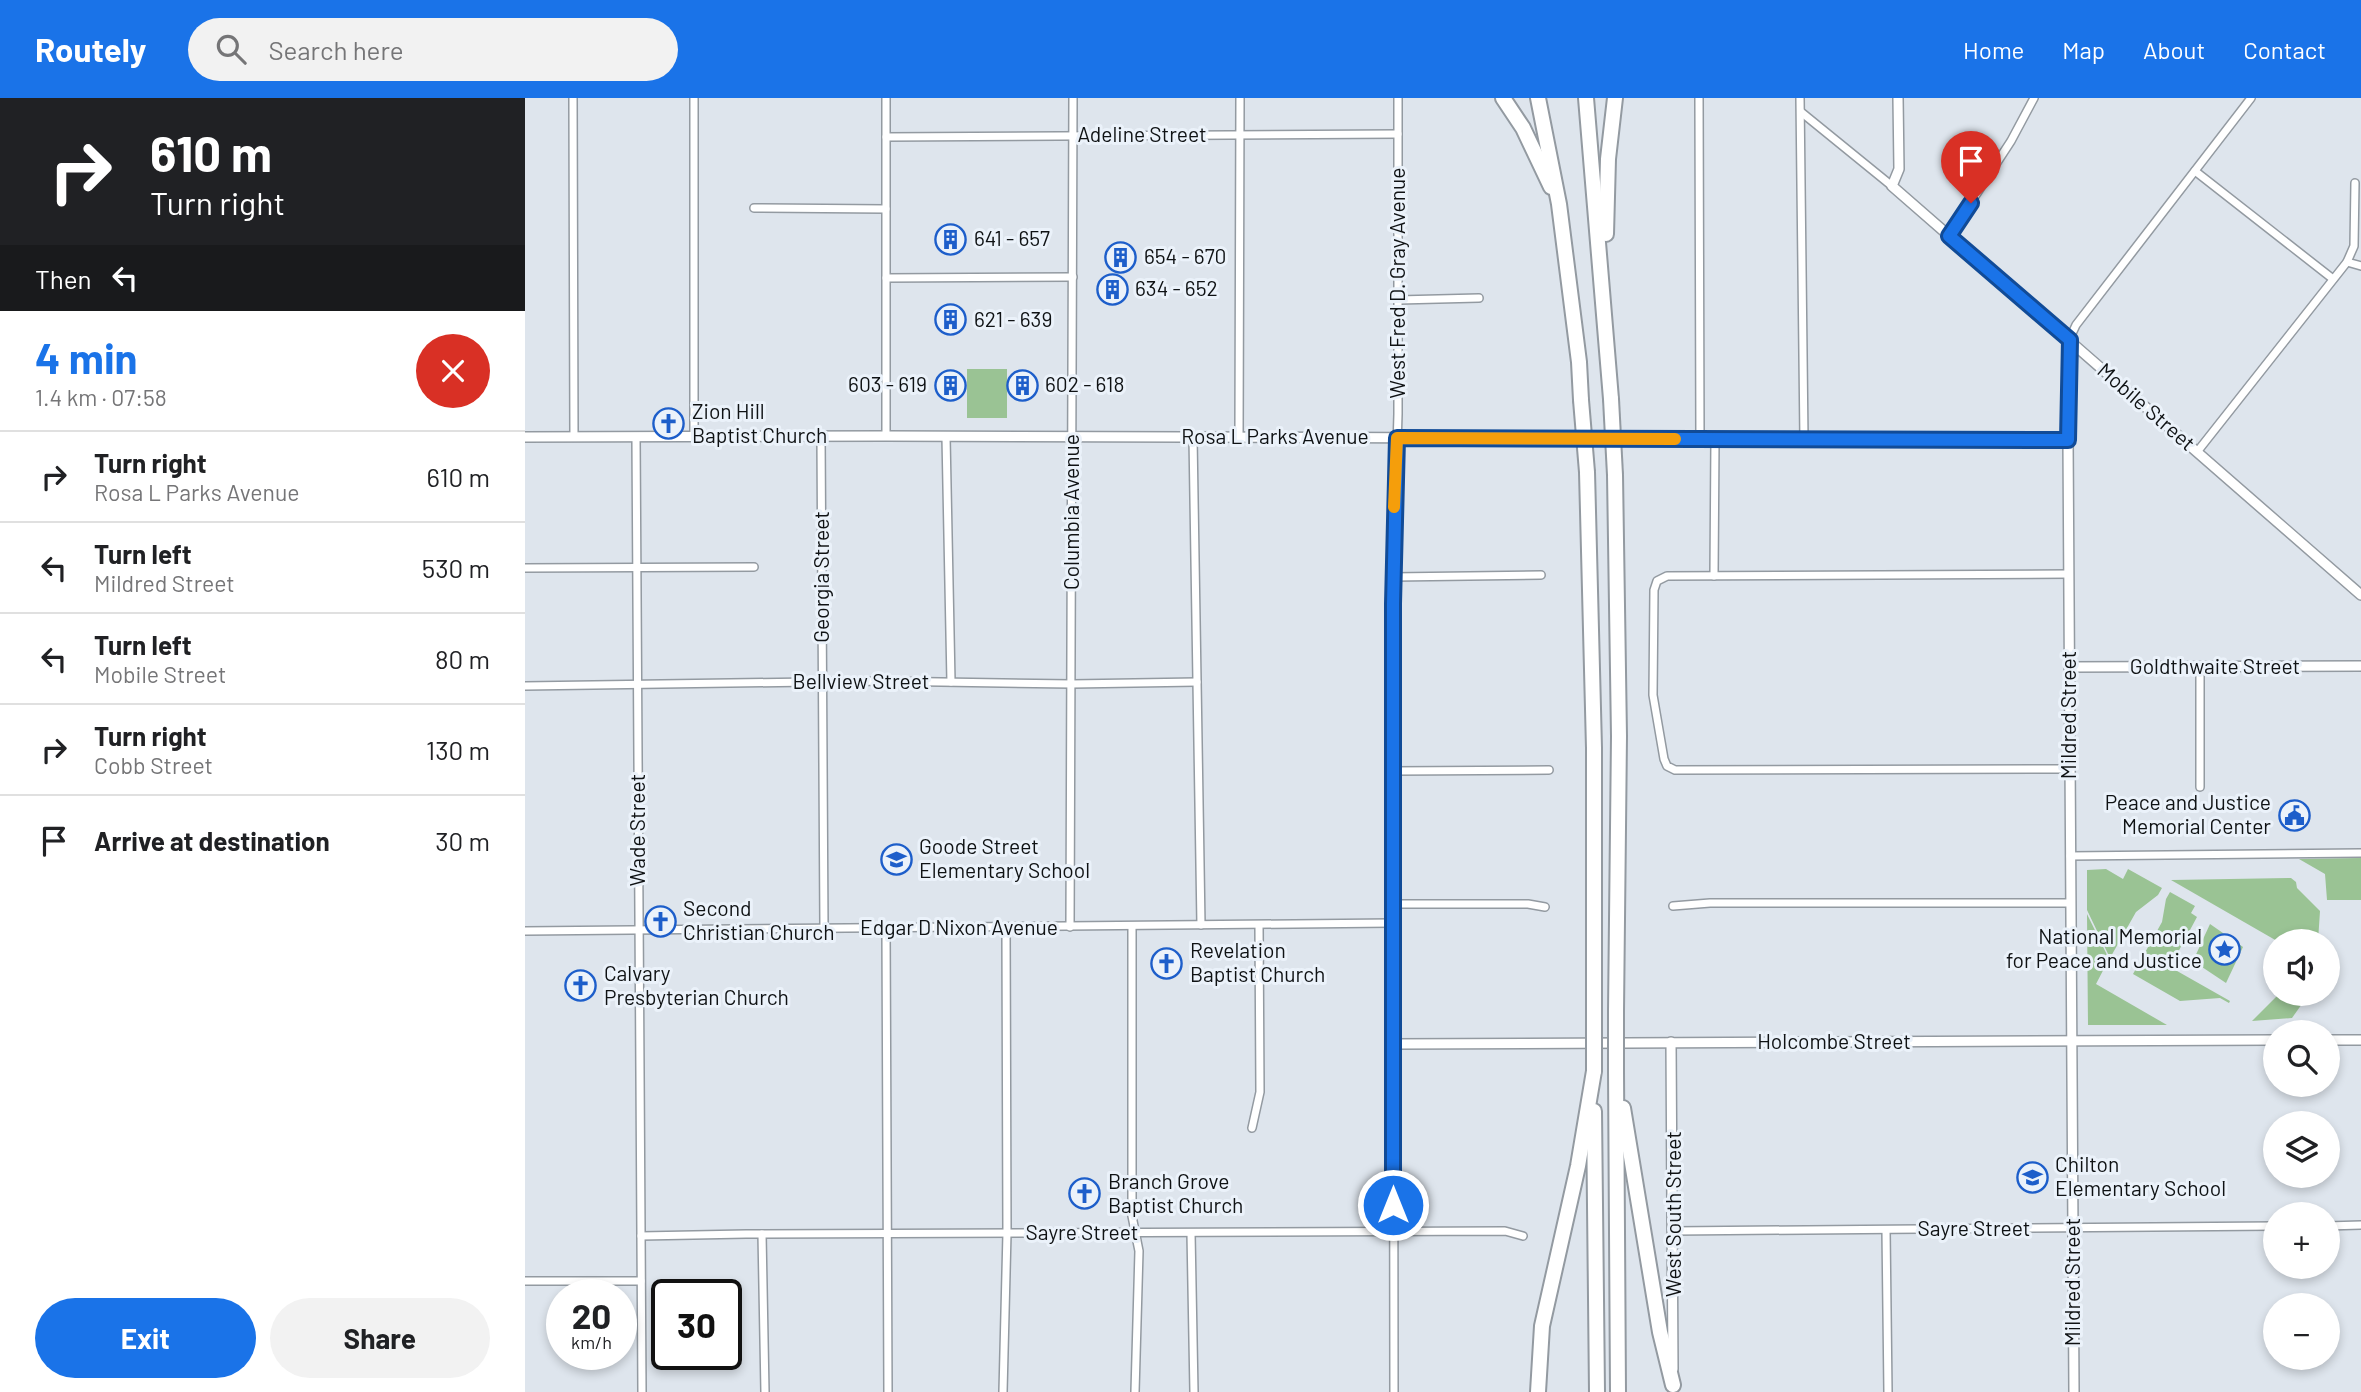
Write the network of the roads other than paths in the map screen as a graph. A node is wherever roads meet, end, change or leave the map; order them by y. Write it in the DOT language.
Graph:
graph roads {
  1 [pos="573,98"];
  2 [pos="694,98"];
  3 [pos="886,98"];
  4 [pos="1073,98"];
  5 [pos="1240,98"];
  6 [pos="1398,98"];
  7 [pos="1503,98"];
  8 [pos="1538,98"];
  9 [pos="1587,98"];
  10 [pos="1615,98"];
  11 [pos="1699,98"];
  12 [pos="1800,98"];
  13 [pos="1898,98"];
  14 [pos="2035,98"];
  15 [pos="2251,98"];
  16 [pos="1801,113"];
  17 [pos="1398,134"];
  18 [pos="1240,135"];
  19 [pos="1073,136"];
  20 [pos="886,137"];
  21 [pos="2195,171"];
  22 [pos="2355,183"];
  23 [pos="1892,186"];
  24 [pos="1559,204"];
  25 [pos="754,208"];
  26 [pos="886,209"];
  27 [pos="1949,236"];
  28 [pos="2347,262"];
  29 [pos="2361,266"];
  30 [pos="1073,277"];
  31 [pos="886,278"];
  32 [pos="2333,279"];
  33 [pos="1603,292"];
  34 [pos="1479,298"];
  35 [pos="1398,300"];
  36 [pos="2070,340"];
  37 [pos="694,436"];
  38 [pos="821,436"];
  39 [pos="886,436"];
  40 [pos="525,437"];
  41 [pos="573,437"];
  42 [pos="636,437"];
  43 [pos="946,437"];
  44 [pos="1072,437"];
  45 [pos="1193,437"];
  46 [pos="1240,437"];
  47 [pos="1397,438"];
  48 [pos="1700,439"];
  49 [pos="1715,440"];
  50 [pos="1804,440"];
  51 [pos="2068,440"];
  52 [pos="2197,452"];
  53 [pos="754,567"];
  54 [pos="525,568"];
  55 [pos="637,568"];
  56 [pos="2069,574"];
  57 [pos="1541,575"];
  58 [pos="1714,576"];
  59 [pos="1393,578"];
  60 [pos="2361,594"];
  61 [pos="2361,666"];
  62 [pos="2069,667"];
  63 [pos="2200,668"];
  64 [pos="823,682"];
  65 [pos="951,682"];
  66 [pos="1197,682"];
  67 [pos="637,684"];
  68 [pos="1072,684"];
  69 [pos="525,685"];
  70 [pos="2069,769"];
  71 [pos="1549,770"];
  72 [pos="1393,771"];
  73 [pos="2200,787"];
  74 [pos="2361,853"];
  75 [pos="2070,856"];
  76 [pos="2070,903"];
  77 [pos="1392,904"];
  78 [pos="1673,906"];
  79 [pos="1545,907"];
  80 [pos="1392,923"];
  81 [pos="1201,925"];
  82 [pos="1259,925"];
  83 [pos="1132,926"];
  84 [pos="1070,927"];
  85 [pos="824,928"];
  86 [pos="1006,928"];
  87 [pos="638,929"];
  88 [pos="886,929"];
  89 [pos="525,932"];
  90 [pos="2263,1040"];
  91 [pos="2340,1040"];
  92 [pos="2361,1040"];
  93 [pos="2071,1041"];
  94 [pos="1671,1042"];
  95 [pos="1393,1044"];
  96 [pos="1616,1070"];
  97 [pos="1594,1071"];
  98 [pos="1252,1128"];
  99 [pos="2361,1225"];
  100 [pos="2263,1226"];
  101 [pos="2340,1226"];
  102 [pos="2072,1229"];
  103 [pos="1886,1230"];
  104 [pos="1674,1231"];
  105 [pos="1394,1232"];
  106 [pos="1007,1233"];
  107 [pos="1135,1233"];
  108 [pos="1191,1233"];
  109 [pos="762,1234"];
  110 [pos="886,1234"];
  111 [pos="641,1236"];
  112 [pos="1523,1236"];
  113 [pos="525,1281"];
  114 [pos="641,1281"];
  115 [pos="1673,1385"];
  116 [pos="1536,1387"];
  117 [pos="642,1392"];
  118 [pos="765,1392"];
  119 [pos="888,1392"];
  120 [pos="1003,1392"];
  121 [pos="1135,1392"];
  122 [pos="1194,1392"];
  123 [pos="1394,1392"];
  124 [pos="1597,1392"];
  125 [pos="1618,1392"];
  126 [pos="1888,1392"];
  127 [pos="2074,1392"];
  1 -- 41 [label="street"];
  2 -- 37 [label="street"];
  3 -- 20 [label="street"];
  4 -- 19 [label="street, Columbia Avenue"];
  5 -- 18 [label="street"];
  6 -- 17 [label="street, West Fred D. Gray Avenue"];
  7 -- 24 [label="highway"];
  8 -- 24 [label="highway"];
  9 -- 33 [label="highway"];
  10 -- 33 [label="highway"];
  11 -- 48 [label="street"];
  12 -- 16 [label="street"];
  13 -- 23 [label="street"];
  14 -- 27 [label="street"];
  15 -- 21 [label="street, Mildred Street"];
  16 -- 23 [label="street, Mobile Street"];
  16 -- 50 [label="street"];
  17 -- 18 [label="street, Adeline Street"];
  17 -- 35 [label="street, West Fred D. Gray Avenue"];
  18 -- 19 [label="street, Adeline Street"];
  18 -- 46 [label="street"];
  19 -- 20 [label="street, Adeline Street"];
  19 -- 30 [label="street, Columbia Avenue"];
  20 -- 26 [label="street"];
  21 -- 32 [label="street"];
  21 -- 36 [label="street, Mildred Street"];
  22 -- 28 [label="street"];
  23 -- 27 [label="street, Mobile Street"];
  24 -- 97 [label="highway, bridge"];
  25 -- 26 [label="street"];
  26 -- 31 [label="street"];
  27 -- 36 [label="street, Mobile Street"];
  28 -- 29 [label="street"];
  28 -- 32 [label="street"];
  30 -- 31 [label="street"];
  30 -- 44 [label="street, Columbia Avenue"];
  31 -- 39 [label="street"];
  32 -- 52 [label="street"];
  33 -- 96 [label="highway, bridge"];
  34 -- 35 [label="street"];
  35 -- 47 [label="street, West Fred D. Gray Avenue"];
  36 -- 51 [label="street, Mildred Street"];
  36 -- 52 [label="street, Mobile Street"];
  37 -- 38 [label="street, Rosa L Parks Avenue"];
  37 -- 42 [label="street, Rosa L Parks Avenue"];
  38 -- 39 [label="street, Rosa L Parks Avenue"];
  38 -- 64 [label="street, Georgia Street"];
  39 -- 43 [label="street, Rosa L Parks Avenue"];
  40 -- 41 [label="street, Rosa L Parks Avenue"];
  41 -- 42 [label="street, Rosa L Parks Avenue"];
  42 -- 55 [label="street, Wade Street"];
  43 -- 44 [label="street, Rosa L Parks Avenue"];
  43 -- 65 [label="street"];
  44 -- 45 [label="street, Rosa L Parks Avenue"];
  44 -- 68 [label="street, Columbia Avenue"];
  45 -- 46 [label="street, Rosa L Parks Avenue"];
  45 -- 66 [label="street"];
  46 -- 47 [label="street, Rosa L Parks Avenue"];
  47 -- 48 [label="street, Rosa L Parks Avenue"];
  47 -- 59 [label="street, West Fred D. Gray Avenue"];
  48 -- 49 [label="street, Rosa L Parks Avenue"];
  49 -- 50 [label="street, Rosa L Parks Avenue"];
  49 -- 58 [label="street"];
  50 -- 51 [label="street, Rosa L Parks Avenue"];
  51 -- 56 [label="street, Mildred Street"];
  52 -- 60 [label="street, Mobile Street"];
  53 -- 55 [label="street"];
  54 -- 55 [label="street"];
  55 -- 67 [label="street, Wade Street"];
  56 -- 58 [label="street"];
  56 -- 62 [label="street, Mildred Street"];
  57 -- 59 [label="street"];
  58 -- 70 [label="street"];
  59 -- 72 [label="street, West Fred D. Gray Avenue"];
  61 -- 63 [label="street, Goldthwaite Street"];
  62 -- 63 [label="street, Goldthwaite Street"];
  62 -- 70 [label="street, Mildred Street"];
  63 -- 73 [label="street"];
  64 -- 65 [label="street, Bellview Street"];
  64 -- 67 [label="street, Bellview Street"];
  64 -- 85 [label="street, Georgia Street"];
  65 -- 68 [label="street, Bellview Street"];
  66 -- 68 [label="street, Bellview Street"];
  66 -- 81 [label="street"];
  67 -- 69 [label="street, Bellview Street"];
  67 -- 87 [label="street, Wade Street"];
  68 -- 84 [label="street, Columbia Avenue"];
  70 -- 75 [label="street, Mildred Street"];
  71 -- 72 [label="street"];
  72 -- 77 [label="street, West Fred D. Gray Avenue"];
  74 -- 75 [label="street"];
  75 -- 76 [label="street, Mildred Street"];
  76 -- 78 [label="street"];
  76 -- 93 [label="street, Mildred Street"];
  77 -- 79 [label="street"];
  77 -- 80 [label="street, West Fred D. Gray Avenue"];
  80 -- 82 [label="street, Edgar D Nixon Avenue"];
  80 -- 95 [label="street, West Fred D. Gray Avenue"];
  81 -- 82 [label="street, Edgar D Nixon Avenue"];
  81 -- 83 [label="street, Edgar D Nixon Avenue"];
  82 -- 98 [label="street"];
  83 -- 84 [label="street, Edgar D Nixon Avenue"];
  83 -- 107 [label="street"];
  84 -- 86 [label="street, Edgar D Nixon Avenue"];
  85 -- 87 [label="street, Edgar D Nixon Avenue"];
  85 -- 88 [label="street, Edgar D Nixon Avenue"];
  86 -- 88 [label="street, Edgar D Nixon Avenue"];
  86 -- 106 [label="street"];
  87 -- 89 [label="street, Edgar D Nixon Avenue"];
  87 -- 111 [label="street, Wade Street"];
  88 -- 110 [label="street"];
  90 -- 93 [label="street, Holcombe Street"];
  91 -- 92 [label="street"];
  93 -- 94 [label="street, Holcombe Street"];
  93 -- 102 [label="street, Mildred Street"];
  94 -- 95 [label="street, Holcombe Street"];
  94 -- 104 [label="street, West South Street"];
  95 -- 105 [label="street, West Fred D. Gray Avenue"];
  96 -- 115 [label="highway"];
  96 -- 125 [label="highway"];
  97 -- 116 [label="highway"];
  97 -- 124 [label="highway"];
  99 -- 101 [label="street"];
  100 -- 102 [label="street, Sayre Street"];
  102 -- 103 [label="street, Sayre Street"];
  102 -- 127 [label="street, Mildred Street"];
  103 -- 104 [label="street, Sayre Street"];
  103 -- 126 [label="street"];
  104 -- 115 [label="street, West South Street"];
  105 -- 108 [label="street, Sayre Street"];
  105 -- 112 [label="street, Sayre Street"];
  105 -- 123 [label="street, West Fred D. Gray Avenue"];
  106 -- 107 [label="street, Sayre Street"];
  106 -- 110 [label="street, Sayre Street"];
  106 -- 120 [label="street"];
  107 -- 108 [label="street, Sayre Street"];
  107 -- 121 [label="street"];
  108 -- 122 [label="street"];
  109 -- 110 [label="street, Sayre Street"];
  109 -- 111 [label="street, Sayre Street"];
  109 -- 118 [label="street"];
  110 -- 119 [label="street"];
  111 -- 114 [label="street, Wade Street"];
  113 -- 114 [label="street"];
  114 -- 117 [label="street, Wade Street"];
}
